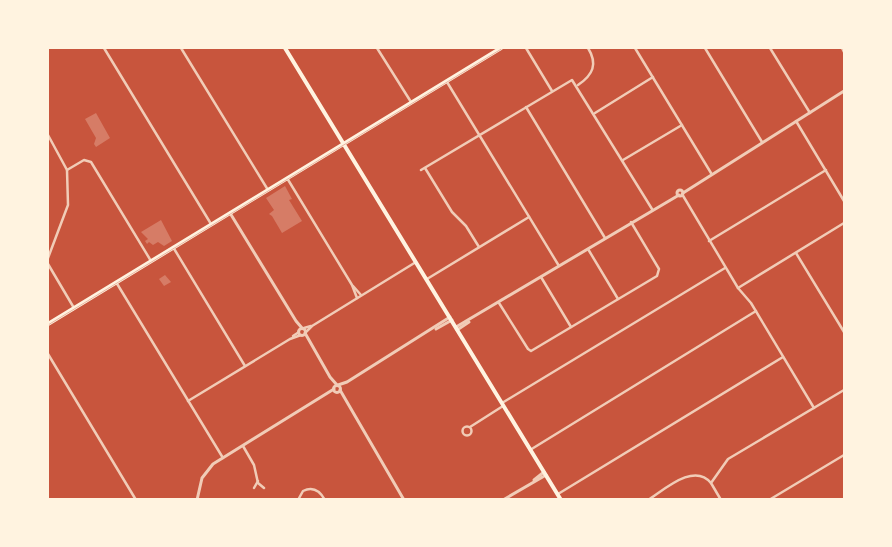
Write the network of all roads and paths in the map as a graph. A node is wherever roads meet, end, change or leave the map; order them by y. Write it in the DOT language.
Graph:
graph roads {
  1 [pos="104,48"];
  2 [pos="181,48"];
  3 [pos="286,48"];
  4 [pos="377,48"];
  5 [pos="501,48"];
  6 [pos="526,48"];
  7 [pos="588,48"];
  8 [pos="635,48"];
  9 [pos="705,48"];
  10 [pos="770,48"];
  11 [pos="842,48"];
  12 [pos="844,52"];
  13 [pos="653,77"];
  14 [pos="446,81"];
  15 [pos="578,85"];
  16 [pos="552,91"];
  17 [pos="844,91"];
  18 [pos="411,102"];
  19 [pos="526,107"];
  20 [pos="810,112"];
  21 [pos="594,113"];
  22 [pos="796,121"];
  23 [pos="682,124"];
  24 [pos="48,135"];
  25 [pos="480,135"];
  26 [pos="762,142"];
  27 [pos="344,143"];
  28 [pos="623,160"];
  29 [pos="425,168"];
  30 [pos="67,170"];
  31 [pos="421,170"];
  32 [pos="826,170"];
  33 [pos="711,173"];
  34 [pos="287,178"];
  35 [pos="268,190"];
  36 [pos="680,193"];
  37 [pos="844,201"];
  38 [pos="652,209"];
  39 [pos="230,212"];
  40 [pos="529,217"];
  41 [pos="631,222"];
  42 [pos="844,223"];
  43 [pos="211,224"];
  44 [pos="605,238"];
  45 [pos="709,241"];
  46 [pos="174,247"];
  47 [pos="479,247"];
  48 [pos="588,249"];
  49 [pos="796,253"];
  50 [pos="48,258"];
  51 [pos="151,261"];
  52 [pos="416,262"];
  53 [pos="48,264"];
  54 [pos="559,266"];
  55 [pos="725,268"];
  56 [pos="541,277"];
  57 [pos="427,279"];
  58 [pos="116,282"];
  59 [pos="352,285"];
  60 [pos="738,288"];
  61 [pos="361,296"];
  62 [pos="357,298"];
  63 [pos="618,299"];
  64 [pos="499,302"];
  65 [pos="74,308"];
  66 [pos="756,311"];
  67 [pos="451,319"];
  68 [pos="48,324"];
  69 [pos="572,328"];
  70 [pos="457,329"];
  71 [pos="302,332"];
  72 [pos="844,332"];
  73 [pos="48,354"];
  74 [pos="783,357"];
  75 [pos="246,366"];
  76 [pos="337,389"];
  77 [pos="844,390"];
  78 [pos="188,401"];
  79 [pos="503,404"];
  80 [pos="814,408"];
  81 [pos="470,427"];
  82 [pos="243,446"];
  83 [pos="530,450"];
  84 [pos="844,455"];
  85 [pos="223,458"];
  86 [pos="545,474"];
  87 [pos="258,481"];
  88 [pos="711,483"];
  89 [pos="254,488"];
  90 [pos="264,488"];
  91 [pos="558,494"];
  92 [pos="136,500"];
  93 [pos="198,500"];
  94 [pos="298,500"];
  95 [pos="325,500"];
  96 [pos="404,500"];
  97 [pos="503,500"];
  98 [pos="561,500"];
  99 [pos="648,500"];
  100 [pos="721,500"];
  101 [pos="769,500"];
  1 -- 43 [label="street"];
  2 -- 35 [label="street"];
  3 -- 27 [label="main road"];
  4 -- 18 [label="street"];
  5 -- 14 [label="main road"];
  6 -- 16 [label="street"];
  7 -- 15 [label="street"];
  8 -- 13 [label="street"];
  9 -- 26 [label="street"];
  10 -- 20 [label="street"];
  11 -- 12 [label="street"];
  13 -- 21 [label="street"];
  13 -- 23 [label="street"];
  14 -- 18 [label="main road"];
  14 -- 25 [label="street"];
  15 -- 16 [label="street"];
  15 -- 21 [label="street"];
  16 -- 19 [label="street"];
  17 -- 20 [label="street"];
  18 -- 27 [label="main road"];
  19 -- 25 [label="street"];
  19 -- 44 [label="street"];
  20 -- 22 [label="street"];
  21 -- 28 [label="street"];
  22 -- 26 [label="street"];
  22 -- 32 [label="street"];
  23 -- 28 [label="street"];
  23 -- 33 [label="street"];
  24 -- 30 [label="street"];
  25 -- 29 [label="street"];
  25 -- 40 [label="street"];
  26 -- 33 [label="street"];
  27 -- 34 [label="main road"];
  27 -- 52 [label="main road"];
  28 -- 38 [label="street"];
  29 -- 31 [label="street"];
  29 -- 47 [label="street"];
  30 -- 50 [label="street"];
  30 -- 51 [label="street"];
  32 -- 37 [label="street"];
  32 -- 45 [label="street"];
  33 -- 36 [label="street"];
  34 -- 35 [label="main road"];
  34 -- 59 [label="street"];
  35 -- 39 [label="main road"];
  36 -- 38 [label="street"];
  36 -- 45 [label="street"];
  38 -- 41 [label="street"];
  39 -- 43 [label="main road"];
  39 -- 71 [label="street"];
  40 -- 47 [label="street"];
  40 -- 54 [label="street"];
  41 -- 44 [label="street"];
  41 -- 63 [label="street"];
  42 -- 49 [label="street"];
  43 -- 46 [label="main road"];
  44 -- 48 [label="street"];
  45 -- 55 [label="street"];
  46 -- 51 [label="main road"];
  46 -- 75 [label="street"];
  47 -- 57 [label="street"];
  48 -- 54 [label="street"];
  48 -- 63 [label="street"];
  49 -- 60 [label="street"];
  49 -- 72 [label="street"];
  51 -- 58 [label="main road"];
  52 -- 57 [label="main road"];
  52 -- 61 [label="street"];
  53 -- 65 [label="street"];
  54 -- 56 [label="street"];
  55 -- 60 [label="street"];
  55 -- 79 [label="street"];
  56 -- 64 [label="street"];
  56 -- 69 [label="street"];
  57 -- 67 [label="main road"];
  58 -- 65 [label="main road"];
  58 -- 78 [label="street"];
  59 -- 61 [label="street"];
  59 -- 62 [label="street"];
  60 -- 66 [label="street"];
  61 -- 62 [label="street"];
  62 -- 71 [label="street"];
  63 -- 69 [label="street"];
  64 -- 69 [label="street"];
  64 -- 70 [label="street"];
  65 -- 68 [label="main road"];
  66 -- 74 [label="street"];
  66 -- 83 [label="street"];
  67 -- 70 [label="main road"];
  67 -- 76 [label="street"];
  70 -- 79 [label="main road"];
  71 -- 75 [label="street"];
  71 -- 76 [label="street"];
  73 -- 92 [label="street"];
  74 -- 80 [label="street"];
  74 -- 91 [label="street"];
  75 -- 78 [label="street"];
  76 -- 82 [label="street"];
  76 -- 96 [label="street"];
  77 -- 80 [label="street"];
  78 -- 85 [label="street"];
  79 -- 81 [label="street"];
  79 -- 83 [label="main road"];
  80 -- 88 [label="street"];
  82 -- 85 [label="street"];
  82 -- 87 [label="street"];
  83 -- 86 [label="main road"];
  84 -- 101 [label="street"];
  85 -- 93 [label="street"];
  86 -- 91 [label="main road"];
  86 -- 97 [label="street"];
  87 -- 89 [label="street"];
  87 -- 90 [label="street"];
  88 -- 99 [label="street"];
  88 -- 100 [label="street"];
  91 -- 98 [label="main road"];
  94 -- 95 [label="street"];
}
